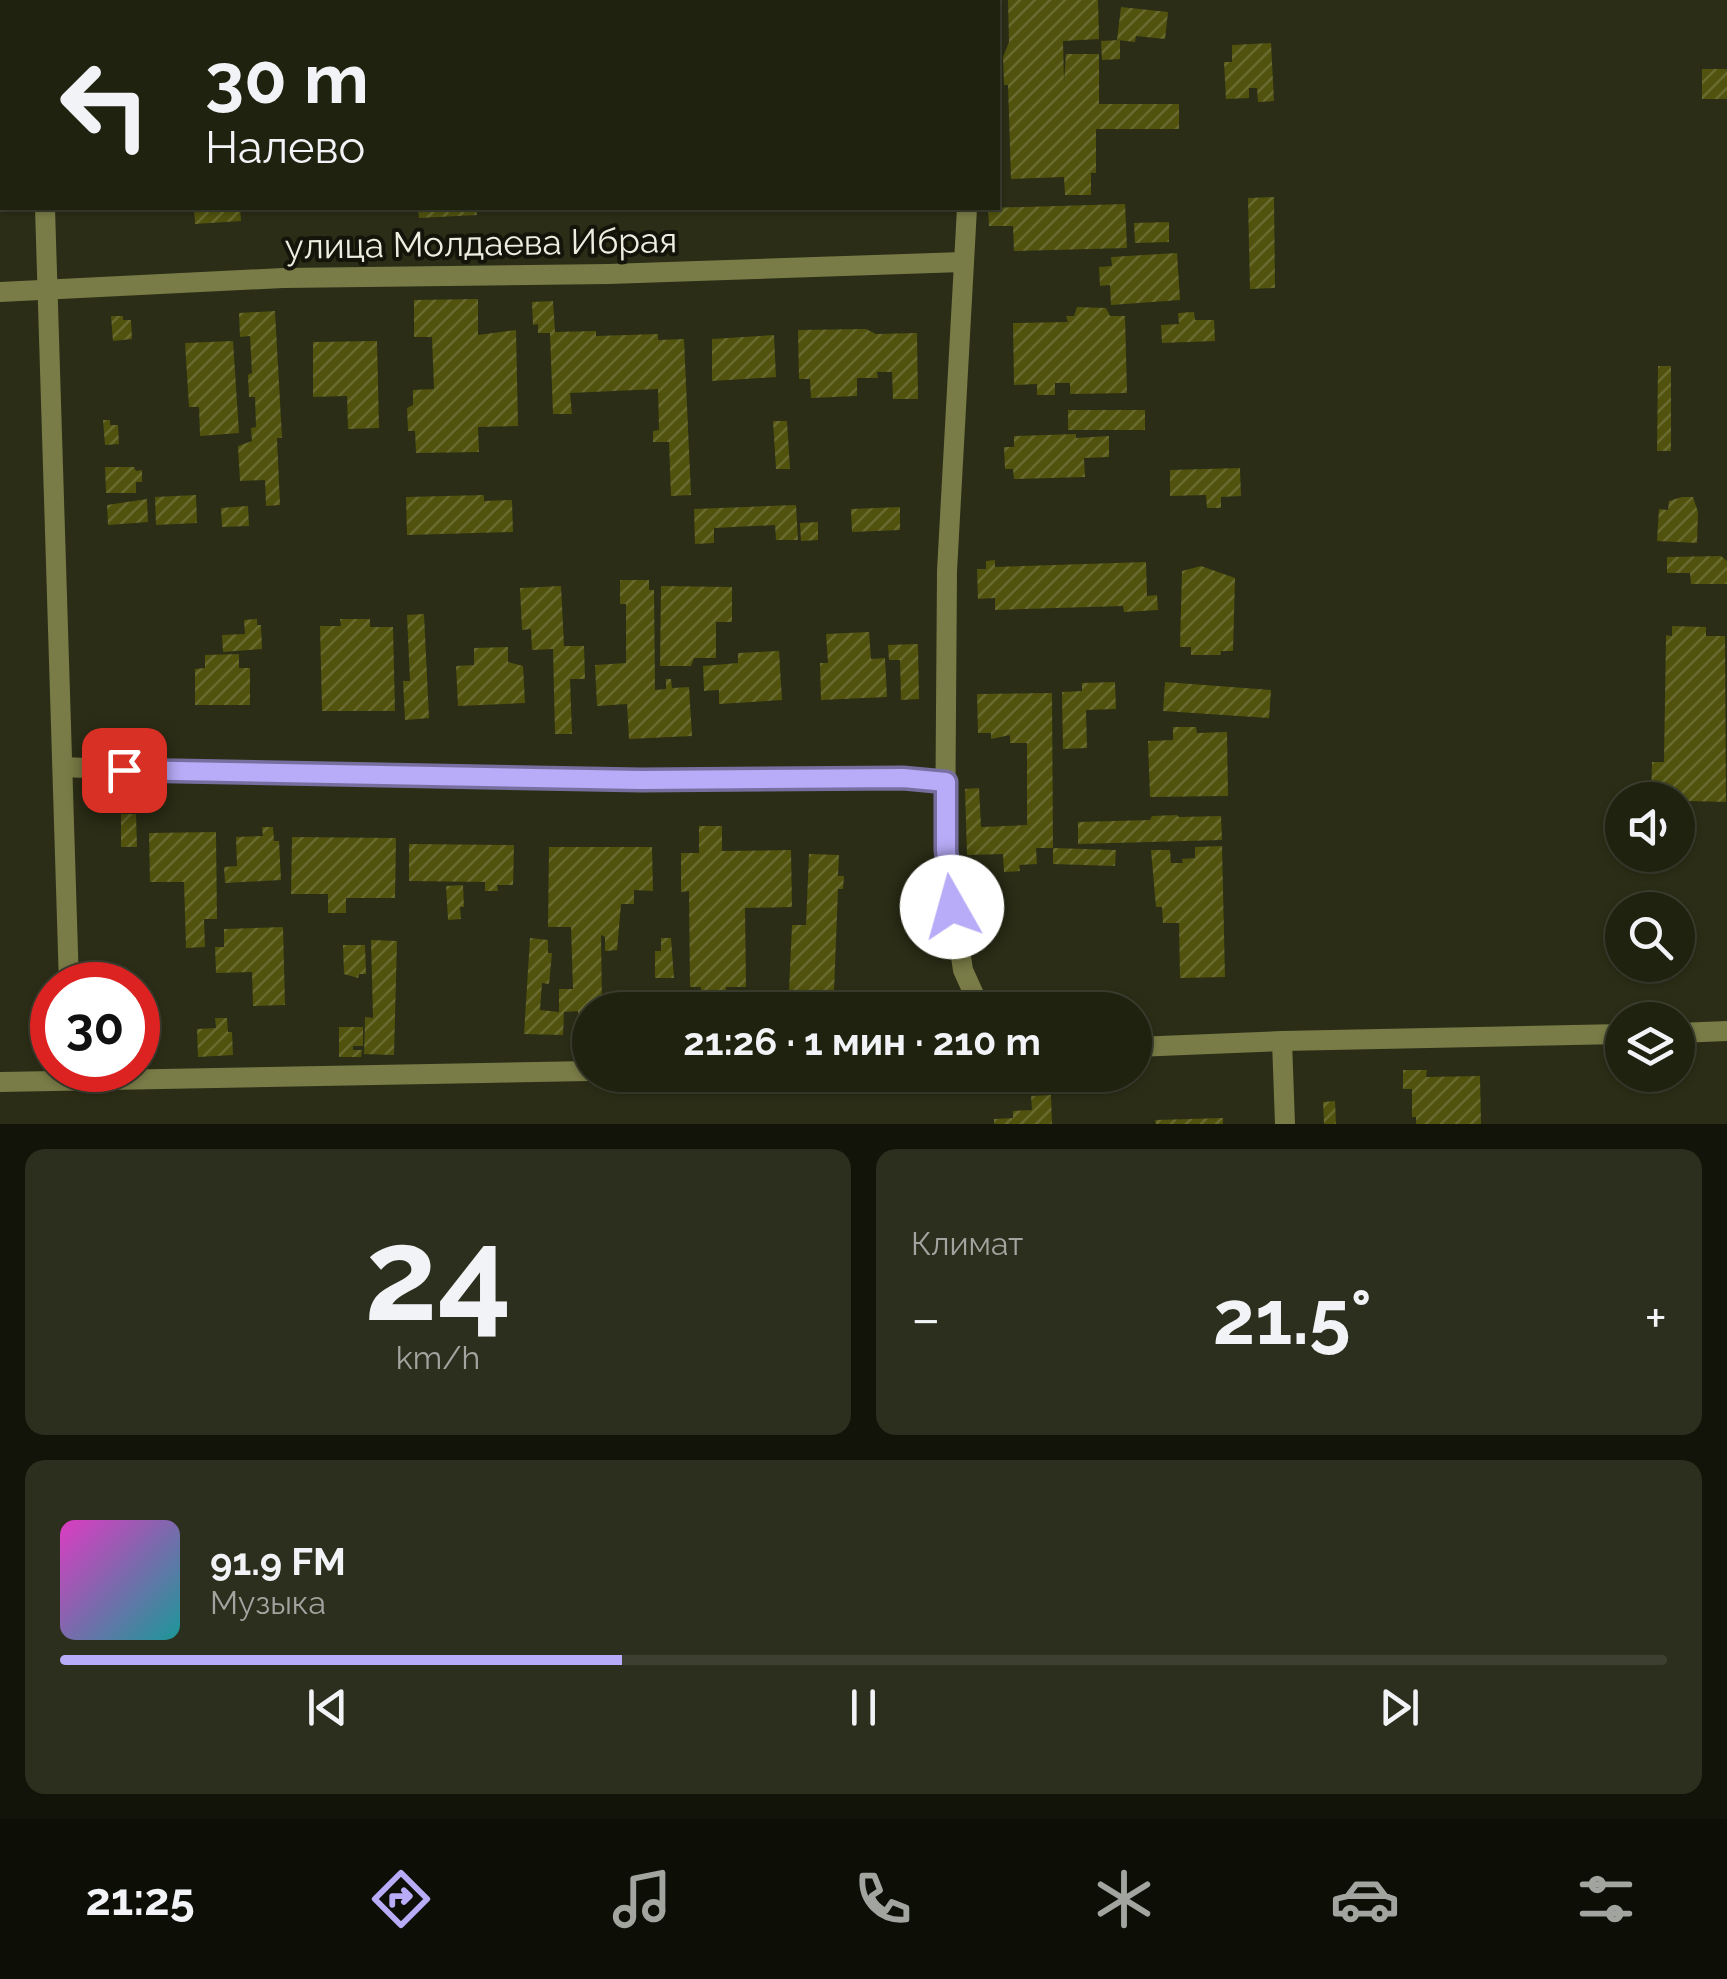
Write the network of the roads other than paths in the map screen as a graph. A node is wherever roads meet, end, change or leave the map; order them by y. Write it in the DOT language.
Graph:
graph roads {
  1 [pos="45,210"];
  2 [pos="967,210"];
  3 [pos="963,262"];
  4 [pos="48,290"];
  5 [pos="0,292"];
  6 [pos="62,767"];
  7 [pos="946,782"];
  8 [pos="68,962"];
  9 [pos="972,992"];
  10 [pos="1727,1032"];
  11 [pos="1695,1033"];
  12 [pos="1605,1034"];
  13 [pos="1282,1041"];
  14 [pos="1152,1046"];
  15 [pos="572,1071"];
  16 [pos="160,1075"];
  17 [pos="30,1080"];
  18 [pos="0,1082"];
  19 [pos="1285,1124"];
  1 -- 4 [label="street"];
  2 -- 3 [label="street"];
  3 -- 4 [label="street, улица Молдаева Ибрая"];
  3 -- 7 [label="street"];
  4 -- 5 [label="street, улица Молдаева Ибрая"];
  4 -- 6 [label="street"];
  6 -- 7 [label="street"];
  6 -- 8 [label="street"];
  7 -- 9 [label="street"];
  10 -- 11 [label="street"];
  12 -- 13 [label="street"];
  13 -- 14 [label="street"];
  13 -- 19 [label="street"];
  15 -- 16 [label="street"];
  17 -- 18 [label="street"];
}
